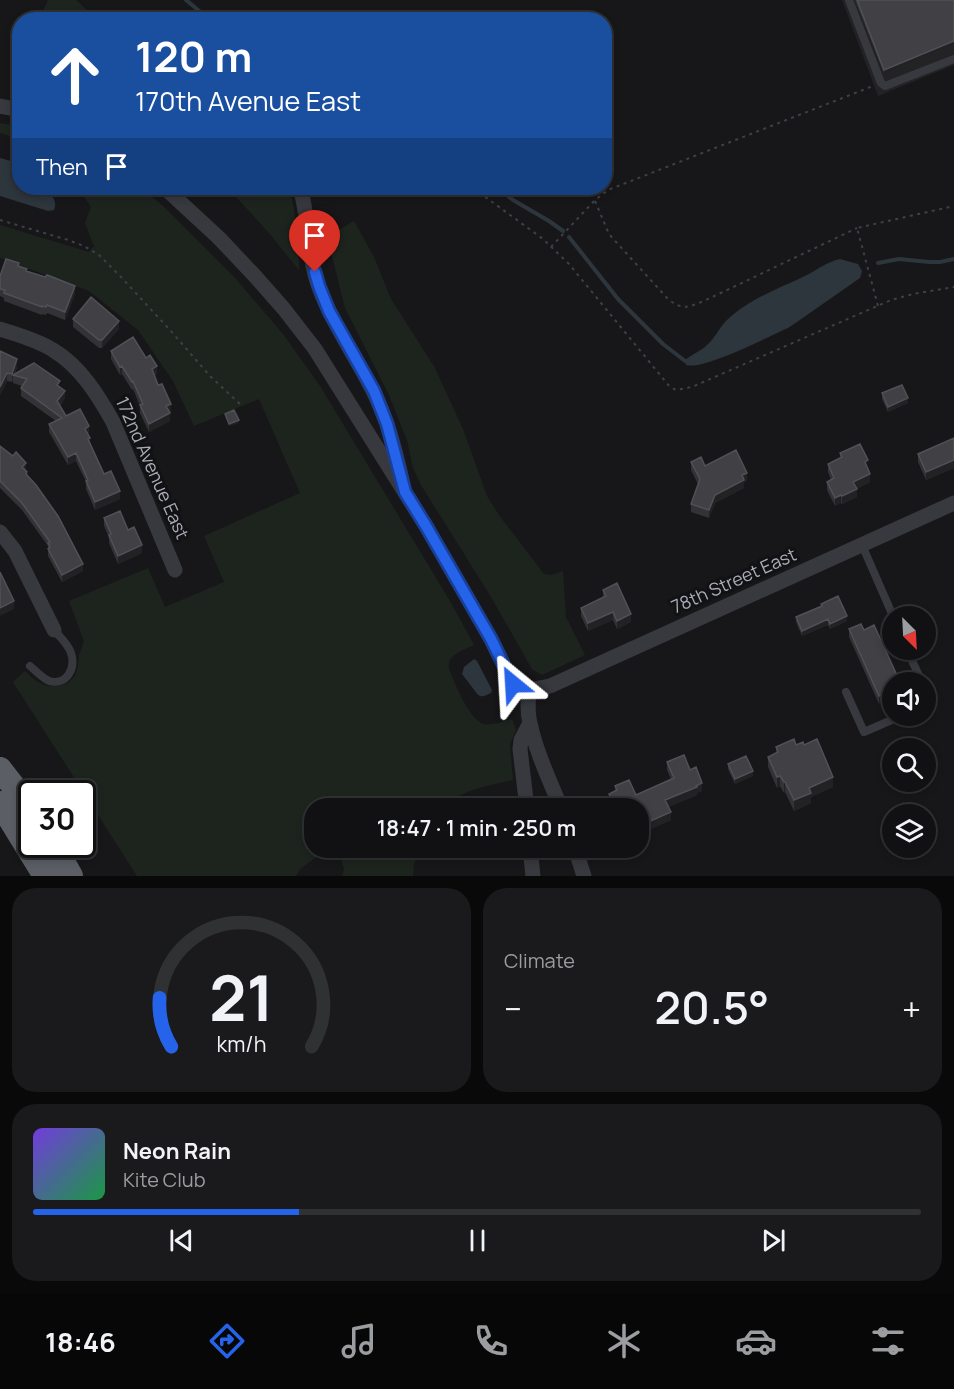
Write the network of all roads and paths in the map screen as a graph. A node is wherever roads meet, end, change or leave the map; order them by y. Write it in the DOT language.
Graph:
graph roads {
  1 [pos="849,0"];
  2 [pos="954,58"];
  3 [pos="881,83"];
  4 [pos="612,188"];
  5 [pos="173,195"];
  6 [pos="302,195"];
  7 [pos="483,195"];
  8 [pos="602,195"];
  9 [pos="595,200"];
  10 [pos="954,206"];
  11 [pos="0,220"];
  12 [pos="857,228"];
  13 [pos="551,247"];
  14 [pos="954,287"];
  15 [pos="878,306"];
  16 [pos="0,329"];
  17 [pos="242,406"];
  18 [pos="405,492"];
  19 [pos="954,503"];
  20 [pos="0,532"];
  21 [pos="862,545"];
  22 [pos="176,570"];
  23 [pos="889,606"];
  24 [pos="54,630"];
  25 [pos="30,666"];
  26 [pos="529,690"];
  27 [pos="846,692"];
  28 [pos="530,723"];
  29 [pos="882,724"];
  30 [pos="0,769"];
  31 [pos="18,792"];
  32 [pos="526,798"];
  33 [pos="557,798"];
  34 [pos="0,803"];
  35 [pos="61,858"];
  36 [pos="531,858"];
  37 [pos="578,858"];
  38 [pos="45,876"];
  39 [pos="71,876"];
  40 [pos="533,876"];
  41 [pos="584,876"];
  1 -- 3 [label="lane"];
  2 -- 3 [label="lane"];
  3 -- 4 [label="path"];
  5 -- 18 [label="street"];
  6 -- 18 [label="street"];
  7 -- 13 [label="path"];
  8 -- 9 [label="path"];
  9 -- 12 [label="path"];
  9 -- 13 [label="path"];
  10 -- 12 [label="path"];
  11 -- 17 [label="path"];
  12 -- 15 [label="path"];
  13 -- 15 [label="path"];
  14 -- 15 [label="path"];
  16 -- 22 [label="street, 172nd Avenue East"];
  18 -- 26 [label="street"];
  19 -- 21 [label="street, 78th Street East"];
  20 -- 24 [label="street"];
  21 -- 23 [label="lane"];
  21 -- 26 [label="street, 78th Street East"];
  24 -- 25 [label="lane"];
  26 -- 28 [label="street"];
  27 -- 29 [label="lane"];
  28 -- 32 [label="street"];
  28 -- 33 [label="street"];
  30 -- 31 [label="highway"];
  34 -- 38 [label="highway"];
  35 -- 39 [label="highway"];
  36 -- 40 [label="street"];
  37 -- 41 [label="street"];
}
